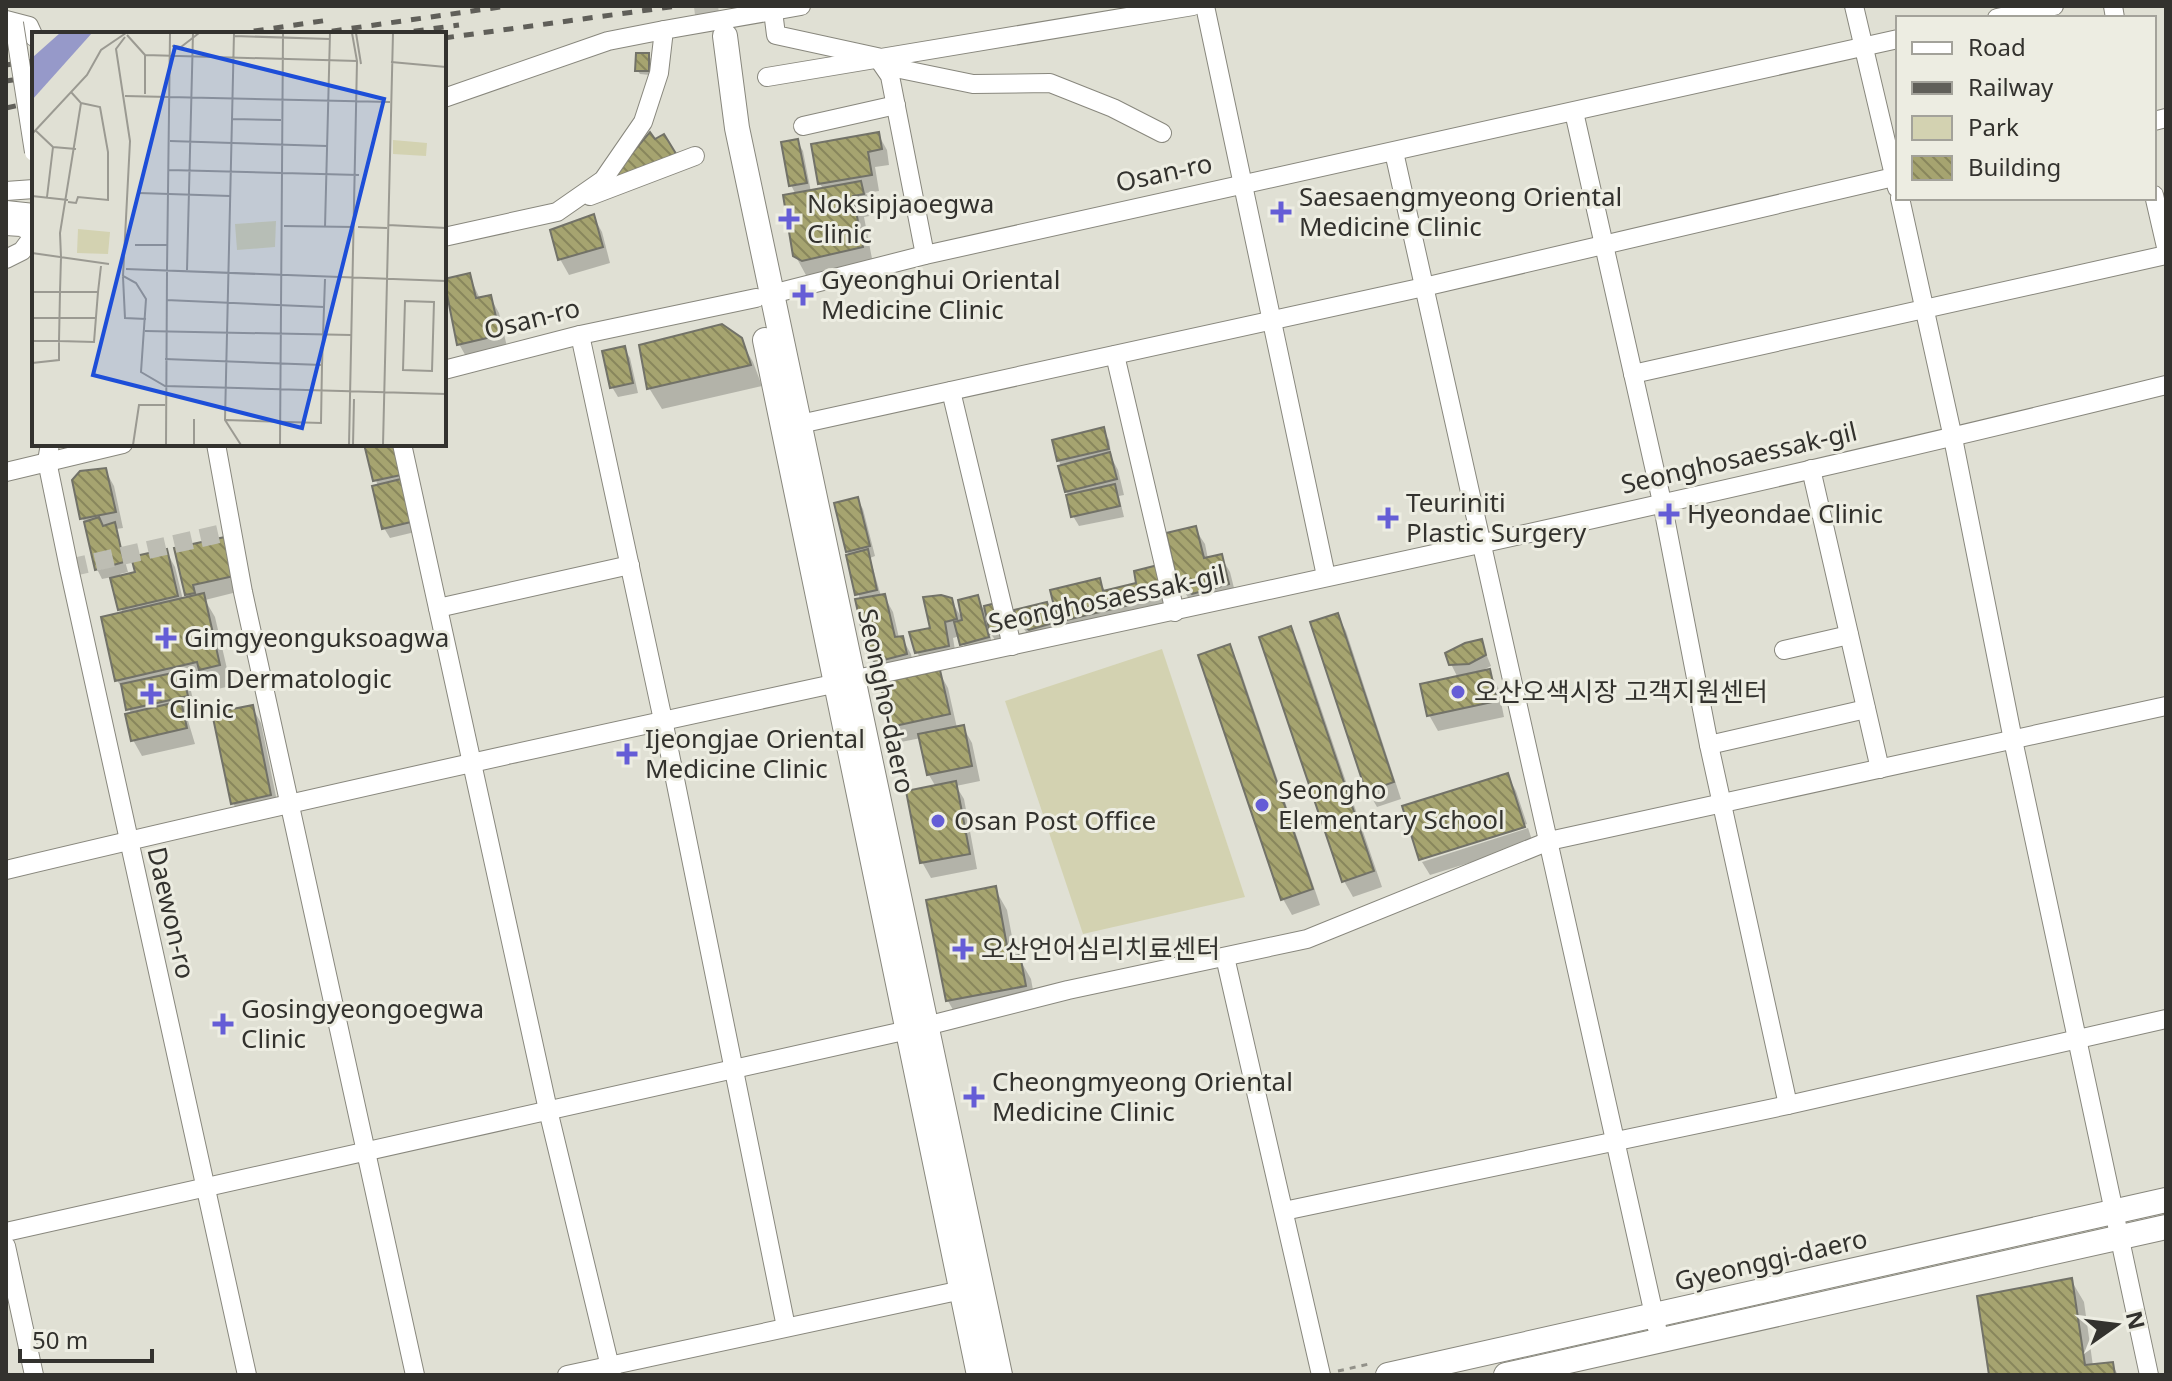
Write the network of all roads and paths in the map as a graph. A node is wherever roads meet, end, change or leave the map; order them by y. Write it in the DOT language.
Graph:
graph roads {
  1 [pos="801,6"];
  2 [pos="1193,6"];
  3 [pos="1205,6"];
  4 [pos="1854,6"];
  5 [pos="2054,6"];
  6 [pos="773,11"];
  7 [pos="2006,16"];
  8 [pos="10,22"];
  9 [pos="664,30"];
  10 [pos="32,33"];
  11 [pos="718,37"];
  12 [pos="1896,39"];
  13 [pos="1864,46"];
  14 [pos="877,57"];
  15 [pos="767,77"];
  16 [pos="446,97"];
  17 [pos="896,105"];
  18 [pos="1574,112"];
  19 [pos="803,126"];
  20 [pos="1162,133"];
  21 [pos="32,141"];
  22 [pos="1394,152"];
  23 [pos="695,156"];
  24 [pos="1896,177"];
  25 [pos="1896,181"];
  26 [pos="1243,184"];
  27 [pos="32,189"];
  28 [pos="6,191"];
  29 [pos="1900,200"];
  30 [pos="2155,200"];
  31 [pos="577,201"];
  32 [pos="6,213"];
  33 [pos="32,214"];
  34 [pos="6,226"];
  35 [pos="32,233"];
  36 [pos="32,237"];
  37 [pos="446,237"];
  38 [pos="1604,245"];
  39 [pos="2166,247"];
  40 [pos="925,255"];
  41 [pos="2166,255"];
  42 [pos="6,259"];
  43 [pos="1424,287"];
  44 [pos="764,296"];
  45 [pos="1924,310"];
  46 [pos="1273,320"];
  47 [pos="580,335"];
  48 [pos="1115,355"];
  49 [pos="446,369"];
  50 [pos="1633,374"];
  51 [pos="2166,385"];
  52 [pos="951,391"];
  53 [pos="800,424"];
  54 [pos="1953,438"];
  55 [pos="106,446"];
  56 [pos="216,446"];
  57 [pos="402,446"];
  58 [pos="48,453"];
  59 [pos="1811,469"];
  60 [pos="6,472"];
  61 [pos="1662,502"];
  62 [pos="1481,542"];
  63 [pos="630,565"];
  64 [pos="1326,576"];
  65 [pos="438,608"];
  66 [pos="1175,612"];
  67 [pos="1849,635"];
  68 [pos="1012,646"];
  69 [pos="1784,650"];
  70 [pos="845,682"];
  71 [pos="2166,706"];
  72 [pos="1866,709"];
  73 [pos="663,720"];
  74 [pos="2013,740"];
  75 [pos="1709,745"];
  76 [pos="472,764"];
  77 [pos="1880,769"];
  78 [pos="1722,803"];
  79 [pos="289,804"];
  80 [pos="127,841"];
  81 [pos="1549,841"];
  82 [pos="6,870"];
  83 [pos="1225,957"];
  84 [pos="2166,1019"];
  85 [pos="917,1028"];
  86 [pos="2077,1039"];
  87 [pos="733,1070"];
  88 [pos="1788,1105"];
  89 [pos="548,1110"];
  90 [pos="1616,1141"];
  91 [pos="365,1150"];
  92 [pos="206,1186"];
  93 [pos="2166,1200"];
  94 [pos="1284,1211"];
  95 [pos="2114,1212"];
  96 [pos="2166,1227"];
  97 [pos="6,1232"];
  98 [pos="2120,1238"];
  99 [pos="6,1246"];
  100 [pos="962,1290"];
  101 [pos="1655,1315"];
  102 [pos="786,1327"];
  103 [pos="1660,1340"];
  104 [pos="611,1370"];
  105 [pos="34,1375"];
  106 [pos="247,1375"];
  107 [pos="415,1375"];
  108 [pos="567,1375"];
  109 [pos="979,1375"];
  110 [pos="1000,1375"];
  111 [pos="1321,1375"];
  112 [pos="1388,1375"];
  113 [pos="1506,1375"];
  114 [pos="2149,1375"];
  1 -- 6 [label="street"];
  2 -- 14 [label="street"];
  3 -- 26 [label="street"];
  4 -- 13 [label="street"];
  5 -- 7 [label="street"];
  6 -- 9 [label="street"];
  6 -- 14 [label="street"];
  8 -- 10 [label="street"];
  8 -- 21 [label="street, bridge"];
  9 -- 16 [label="street"];
  9 -- 31 [label="street"];
  11 -- 44 [label="main road, Seongho-daero"];
  12 -- 13 [label="street, Osan-ro"];
  13 -- 18 [label="street, Osan-ro"];
  13 -- 24 [label="street"];
  14 -- 15 [label="street"];
  14 -- 17 [label="street"];
  14 -- 20 [label="street"];
  17 -- 19 [label="street"];
  17 -- 40 [label="street"];
  18 -- 22 [label="street, Osan-ro"];
  18 -- 38 [label="street"];
  22 -- 26 [label="street, Osan-ro"];
  22 -- 43 [label="street"];
  23 -- 31 [label="street"];
  25 -- 38 [label="street"];
  26 -- 40 [label="street, Osan-ro"];
  26 -- 46 [label="street"];
  27 -- 28 [label="street"];
  29 -- 45 [label="street"];
  30 -- 39 [label="street"];
  31 -- 37 [label="street"];
  32 -- 33 [label="street"];
  34 -- 35 [label="street"];
  36 -- 42 [label="street"];
  38 -- 43 [label="street"];
  38 -- 50 [label="street"];
  40 -- 44 [label="street, Osan-ro"];
  41 -- 45 [label="street"];
  43 -- 46 [label="street"];
  43 -- 62 [label="street"];
  44 -- 47 [label="street, Osan-ro"];
  44 -- 53 [label="main road, Seongho-daero"];
  44 -- 70 [label="main road, Seongho-daero"];
  45 -- 50 [label="street"];
  45 -- 54 [label="street"];
  46 -- 48 [label="street"];
  46 -- 64 [label="street"];
  47 -- 49 [label="street, Osan-ro"];
  47 -- 63 [label="street"];
  48 -- 52 [label="street"];
  48 -- 66 [label="street"];
  50 -- 61 [label="street"];
  51 -- 54 [label="street, Seonghosaessak-gil"];
  52 -- 53 [label="street"];
  52 -- 68 [label="street"];
  53 -- 70 [label="main road, Seongho-daero"];
  54 -- 59 [label="street, Seonghosaessak-gil"];
  54 -- 74 [label="street"];
  55 -- 58 [label="street"];
  56 -- 79 [label="street"];
  57 -- 65 [label="street"];
  58 -- 60 [label="street"];
  58 -- 80 [label="street, Daewon-ro"];
  59 -- 61 [label="street, Seonghosaessak-gil"];
  59 -- 67 [label="street"];
  61 -- 62 [label="street, Seonghosaessak-gil"];
  61 -- 75 [label="street"];
  62 -- 64 [label="street, Seonghosaessak-gil"];
  62 -- 81 [label="street"];
  63 -- 65 [label="street"];
  63 -- 73 [label="street"];
  64 -- 66 [label="street, Seonghosaessak-gil"];
  65 -- 76 [label="street"];
  66 -- 68 [label="street, Seonghosaessak-gil"];
  67 -- 69 [label="street"];
  67 -- 72 [label="street"];
  68 -- 70 [label="street, Seonghosaessak-gil"];
  70 -- 73 [label="street, Seonghosaessak-gil"];
  70 -- 85 [label="main road, Seongho-daero"];
  71 -- 74 [label="street"];
  72 -- 75 [label="street"];
  72 -- 77 [label="street"];
  73 -- 76 [label="street, Seonghosaessak-gil"];
  73 -- 87 [label="street"];
  74 -- 77 [label="street"];
  74 -- 86 [label="street"];
  75 -- 78 [label="street"];
  76 -- 79 [label="street, Seonghosaessak-gil"];
  76 -- 89 [label="street"];
  77 -- 78 [label="street"];
  78 -- 81 [label="street"];
  78 -- 88 [label="street"];
  79 -- 80 [label="street, Seonghosaessak-gil"];
  79 -- 91 [label="street"];
  80 -- 82 [label="street, Seonghosaessak-gil"];
  80 -- 92 [label="street, Daewon-ro"];
  81 -- 83 [label="street"];
  81 -- 90 [label="street"];
  83 -- 85 [label="street"];
  83 -- 94 [label="street"];
  84 -- 86 [label="street"];
  85 -- 87 [label="street"];
  85 -- 100 [label="main road, Seongho-daero"];
  85 -- 110 [label="main road, Seongho-daero"];
  86 -- 88 [label="street"];
  86 -- 95 [label="street"];
  87 -- 89 [label="street"];
  87 -- 102 [label="street"];
  88 -- 90 [label="street"];
  89 -- 91 [label="street"];
  89 -- 104 [label="street"];
  90 -- 94 [label="street"];
  90 -- 101 [label="street"];
  91 -- 92 [label="street"];
  91 -- 107 [label="street"];
  92 -- 97 [label="street"];
  92 -- 106 [label="street, Daewon-ro"];
  93 -- 95 [label="main road, Gyeonggi-daero"];
  94 -- 111 [label="street"];
  95 -- 98 [label="street"];
  95 -- 101 [label="main road, Gyeonggi-daero"];
  96 -- 98 [label="main road, Gyeonggi-daero"];
  98 -- 103 [label="main road, Gyeonggi-daero"];
  98 -- 114 [label="street"];
  99 -- 105 [label="street"];
  100 -- 102 [label="street"];
  100 -- 109 [label="main road, Seongho-daero"];
  101 -- 103 [label="street"];
  101 -- 112 [label="main road, Gyeonggi-daero"];
  102 -- 104 [label="street"];
  103 -- 113 [label="main road, Gyeonggi-daero"];
  104 -- 108 [label="street"];
}
